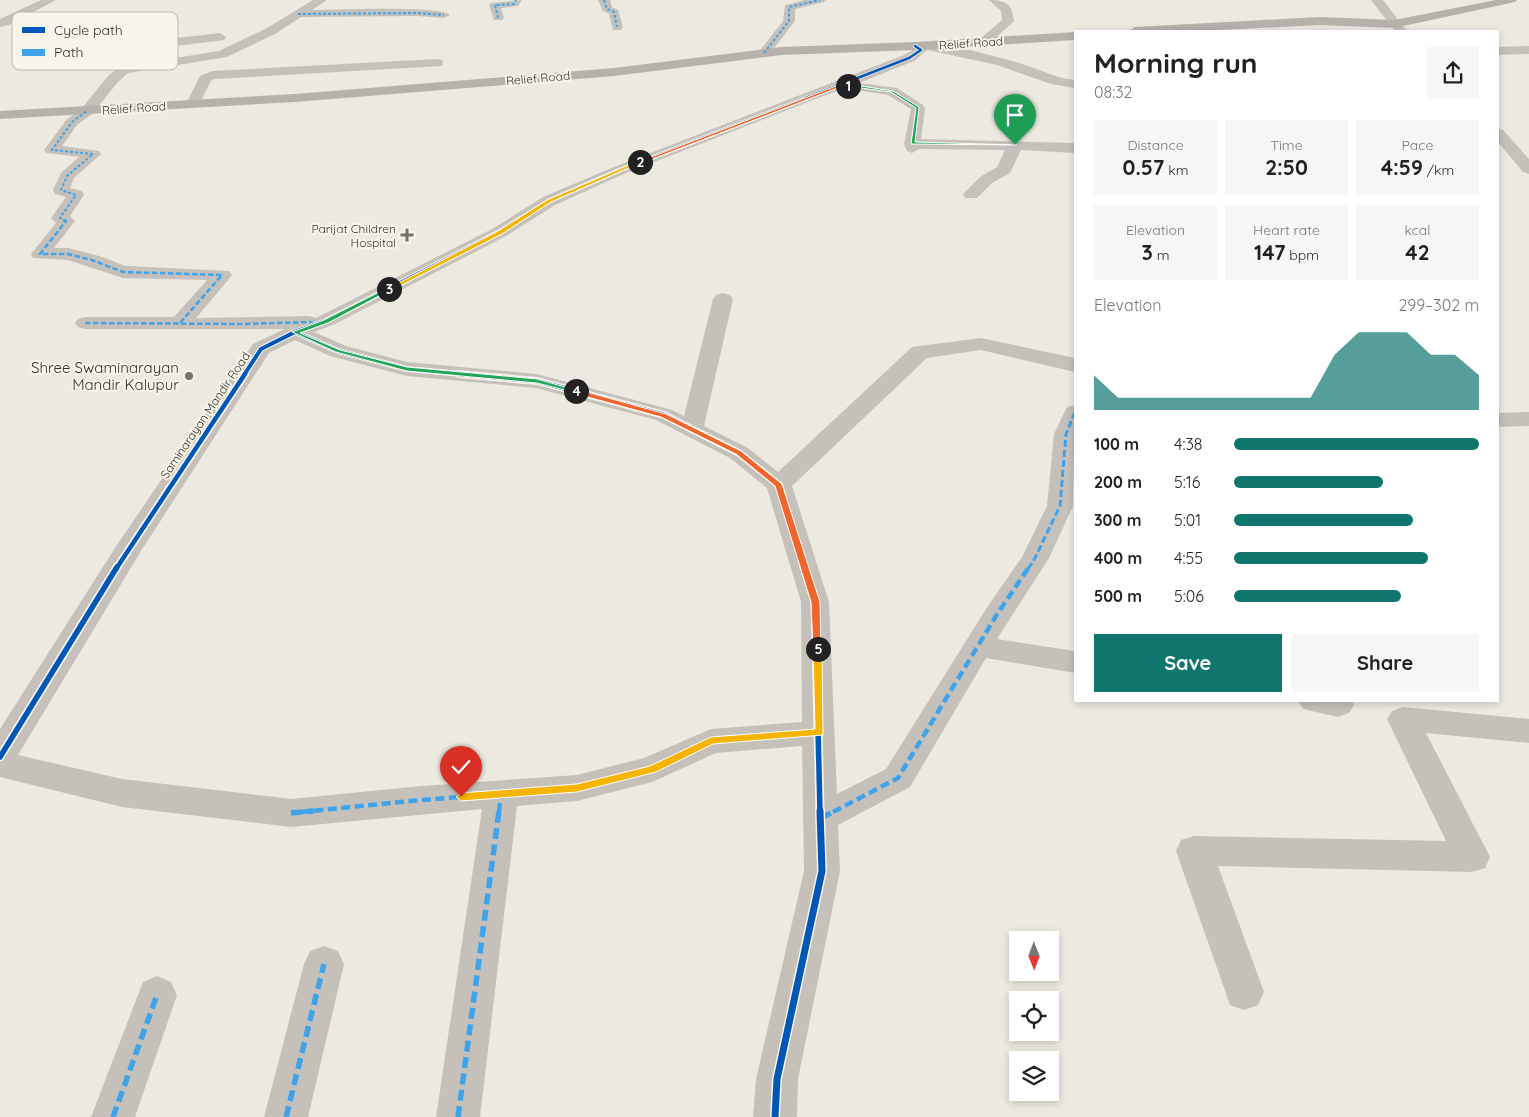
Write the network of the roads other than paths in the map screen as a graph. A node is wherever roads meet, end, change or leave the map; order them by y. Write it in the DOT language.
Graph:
graph roads {
  1 [pos="50,0"];
  2 [pos="321,0"];
  3 [pos="516,0"];
  4 [pos="604,0"];
  5 [pos="820,0"];
  6 [pos="995,0"];
  7 [pos="1377,0"];
  8 [pos="1511,0"];
  9 [pos="25,12"];
  10 [pos="298,14"];
  11 [pos="444,15"];
  12 [pos="498,18"];
  13 [pos="12,19"];
  14 [pos="0,22"];
  15 [pos="617,27"];
  16 [pos="1398,28"];
  17 [pos="1154,30"];
  18 [pos="271,31"];
  19 [pos="1074,36"];
  20 [pos="178,42"];
  21 [pos="984,42"];
  22 [pos="920,46"];
  23 [pos="1499,50"];
  24 [pos="1529,50"];
  25 [pos="764,53"];
  26 [pos="204,57"];
  27 [pos="178,61"];
  28 [pos="437,63"];
  29 [pos="124,70"];
  30 [pos="212,75"];
  31 [pos="1074,84"];
  32 [pos="842,85"];
  33 [pos="193,104"];
  34 [pos="87,110"];
  35 [pos="0,115"];
  36 [pos="1501,140"];
  37 [pos="1015,145"];
  38 [pos="1074,148"];
  39 [pos="1529,168"];
  40 [pos="971,194"];
  41 [pos="723,299"];
  42 [pos="326,321"];
  43 [pos="85,322"];
  44 [pos="180,323"];
  45 [pos="295,332"];
  46 [pos="1074,365"];
  47 [pos="1074,414"];
  48 [pos="1529,419"];
  49 [pos="1499,420"];
  50 [pos="692,429"];
  51 [pos="779,485"];
  52 [pos="978,646"];
  53 [pos="1074,662"];
  54 [pos="1529,731"];
  55 [pos="819,732"];
  56 [pos="0,757"];
  57 [pos="0,764"];
  58 [pos="500,794"];
  59 [pos="821,818"];
  60 [pos="324,964"];
  61 [pos="1244,992"];
  62 [pos="157,995"];
  63 [pos="113,1117"];
  64 [pos="286,1117"];
  65 [pos="458,1117"];
  66 [pos="775,1117"];
  1 -- 9 [label="street"];
  2 -- 10 [label="street"];
  3 -- 12 [label="street"];
  4 -- 15 [label="street"];
  5 -- 25 [label="street"];
  6 -- 21 [label="street"];
  7 -- 16 [label="street"];
  8 -- 16 [label="main road"];
  10 -- 11 [label="street"];
  10 -- 18 [label="street"];
  13 -- 14 [label="street"];
  16 -- 17 [label="main road"];
  18 -- 20 [label="street"];
  18 -- 26 [label="street"];
  19 -- 21 [label="main road, Relief Road"];
  21 -- 22 [label="main road, Relief Road"];
  22 -- 25 [label="main road, Relief Road"];
  22 -- 31 [label="street"];
  22 -- 32 [label="street, Saminarayan Mandir Road"];
  23 -- 24 [label="street"];
  25 -- 33 [label="main road, Relief Road"];
  26 -- 27 [label="street"];
  26 -- 30 [label="street"];
  28 -- 30 [label="street"];
  29 -- 34 [label="street"];
  30 -- 33 [label="street"];
  32 -- 37 [label="street"];
  32 -- 42 [label="street, Saminarayan Mandir Road"];
  33 -- 34 [label="main road, Relief Road"];
  34 -- 35 [label="main road, Relief Road"];
  34 -- 44 [label="street"];
  36 -- 39 [label="street"];
  37 -- 38 [label="street"];
  37 -- 40 [label="street"];
  41 -- 50 [label="street"];
  42 -- 44 [label="street"];
  42 -- 45 [label="street, Saminarayan Mandir Road"];
  43 -- 44 [label="street"];
  45 -- 50 [label="street"];
  45 -- 56 [label="street, Saminarayan Mandir Road"];
  46 -- 51 [label="street"];
  47 -- 52 [label="street"];
  48 -- 49 [label="street"];
  50 -- 51 [label="street"];
  51 -- 55 [label="street"];
  52 -- 53 [label="street"];
  52 -- 59 [label="street"];
  54 -- 61 [label="street"];
  55 -- 58 [label="street"];
  55 -- 59 [label="street"];
  57 -- 58 [label="street"];
  58 -- 65 [label="street"];
  59 -- 66 [label="street"];
  60 -- 64 [label="street"];
  62 -- 63 [label="street"];
}
